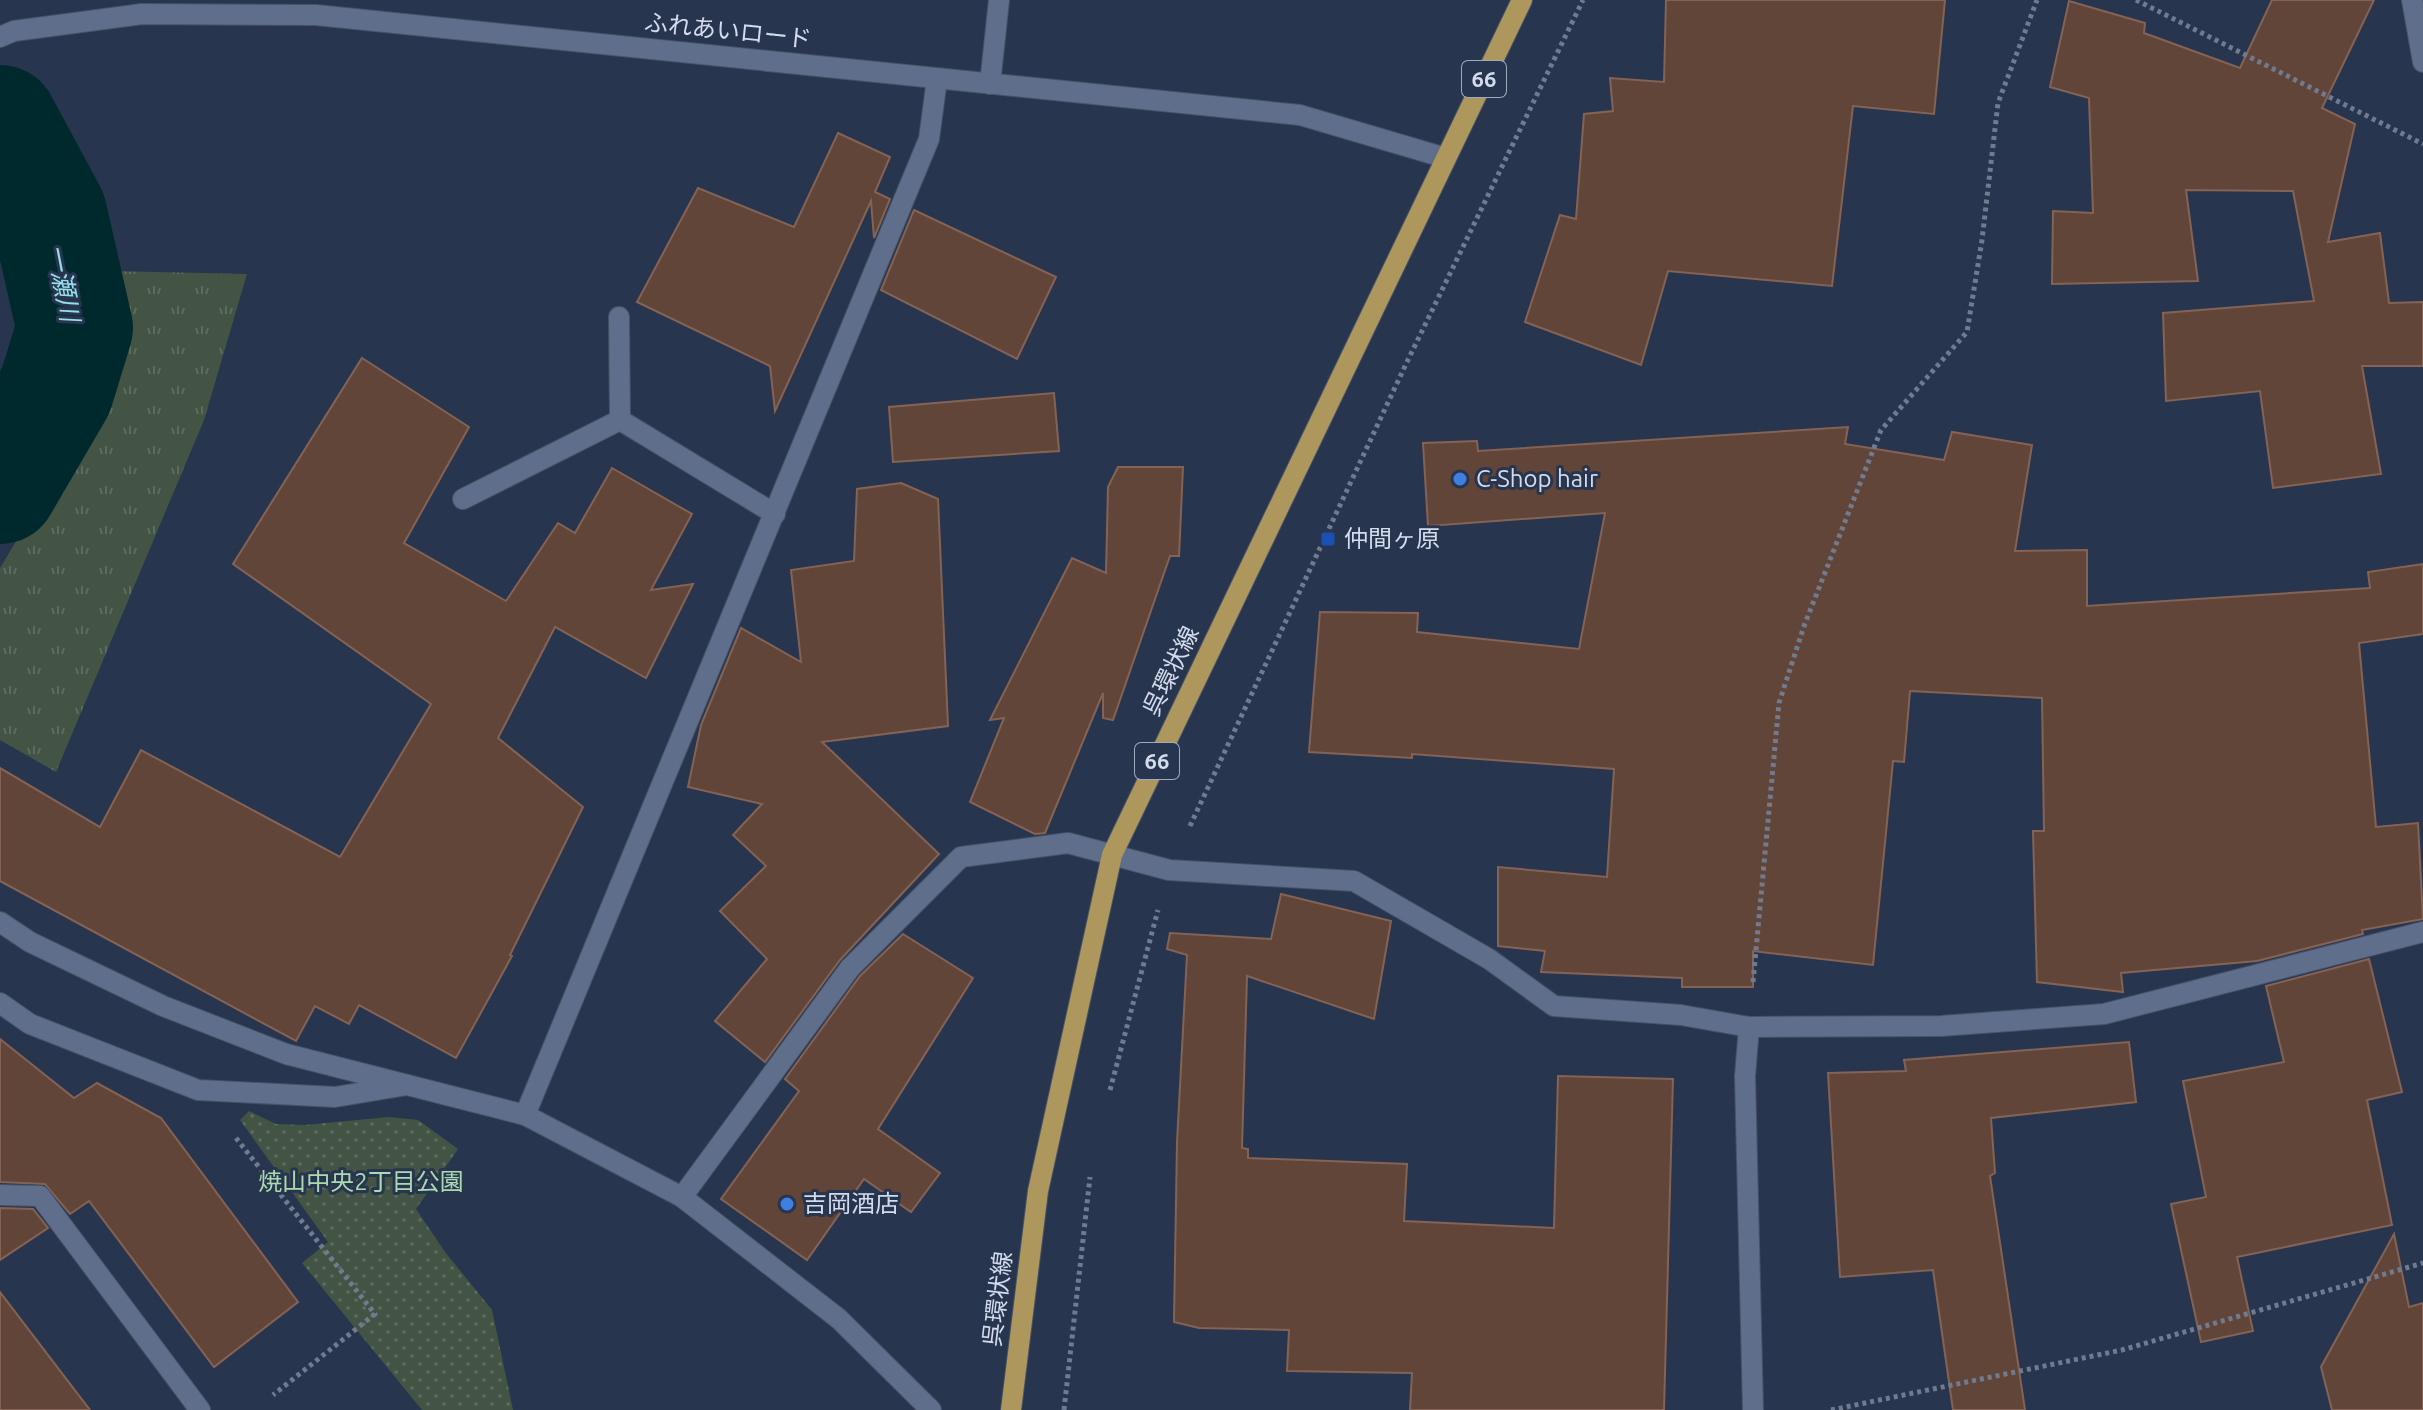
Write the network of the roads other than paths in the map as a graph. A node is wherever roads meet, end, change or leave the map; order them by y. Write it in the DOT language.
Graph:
graph roads {
  1 [pos="999,0"];
  2 [pos="1522,0"];
  3 [pos="2412,0"];
  4 [pos="0,37"];
  5 [pos="2423,62"];
  6 [pos="937,79"];
  7 [pos="990,84"];
  8 [pos="1446,158"];
  9 [pos="619,317"];
  10 [pos="620,420"];
  11 [pos="463,499"];
  12 [pos="775,514"];
  13 [pos="1112,855"];
  14 [pos="0,922"];
  15 [pos="2423,932"];
  16 [pos="0,1003"];
  17 [pos="1749,1027"];
  18 [pos="407,1085"];
  19 [pos="525,1115"];
  20 [pos="0,1195"];
  21 [pos="682,1197"];
  22 [pos="200,1410"];
  23 [pos="931,1410"];
  24 [pos="1011,1410"];
  25 [pos="1753,1410"];
  1 -- 7 [label="street"];
  2 -- 8 [label="main road, 呉環状線 / 66"];
  3 -- 5 [label="street"];
  4 -- 6 [label="street, ふれあいロード"];
  6 -- 7 [label="street, ふれあいロード"];
  6 -- 12 [label="street"];
  7 -- 8 [label="street, ふれあいロード"];
  8 -- 13 [label="main road, 呉環状線 / 66"];
  9 -- 10 [label="street"];
  10 -- 11 [label="street"];
  10 -- 12 [label="street"];
  12 -- 19 [label="street"];
  13 -- 17 [label="street"];
  13 -- 21 [label="street"];
  13 -- 24 [label="main road, 呉環状線 / 66"];
  14 -- 18 [label="street"];
  15 -- 17 [label="street"];
  16 -- 18 [label="street"];
  17 -- 25 [label="street"];
  18 -- 19 [label="street"];
  19 -- 21 [label="street"];
  20 -- 22 [label="street"];
  21 -- 23 [label="street"];
}
